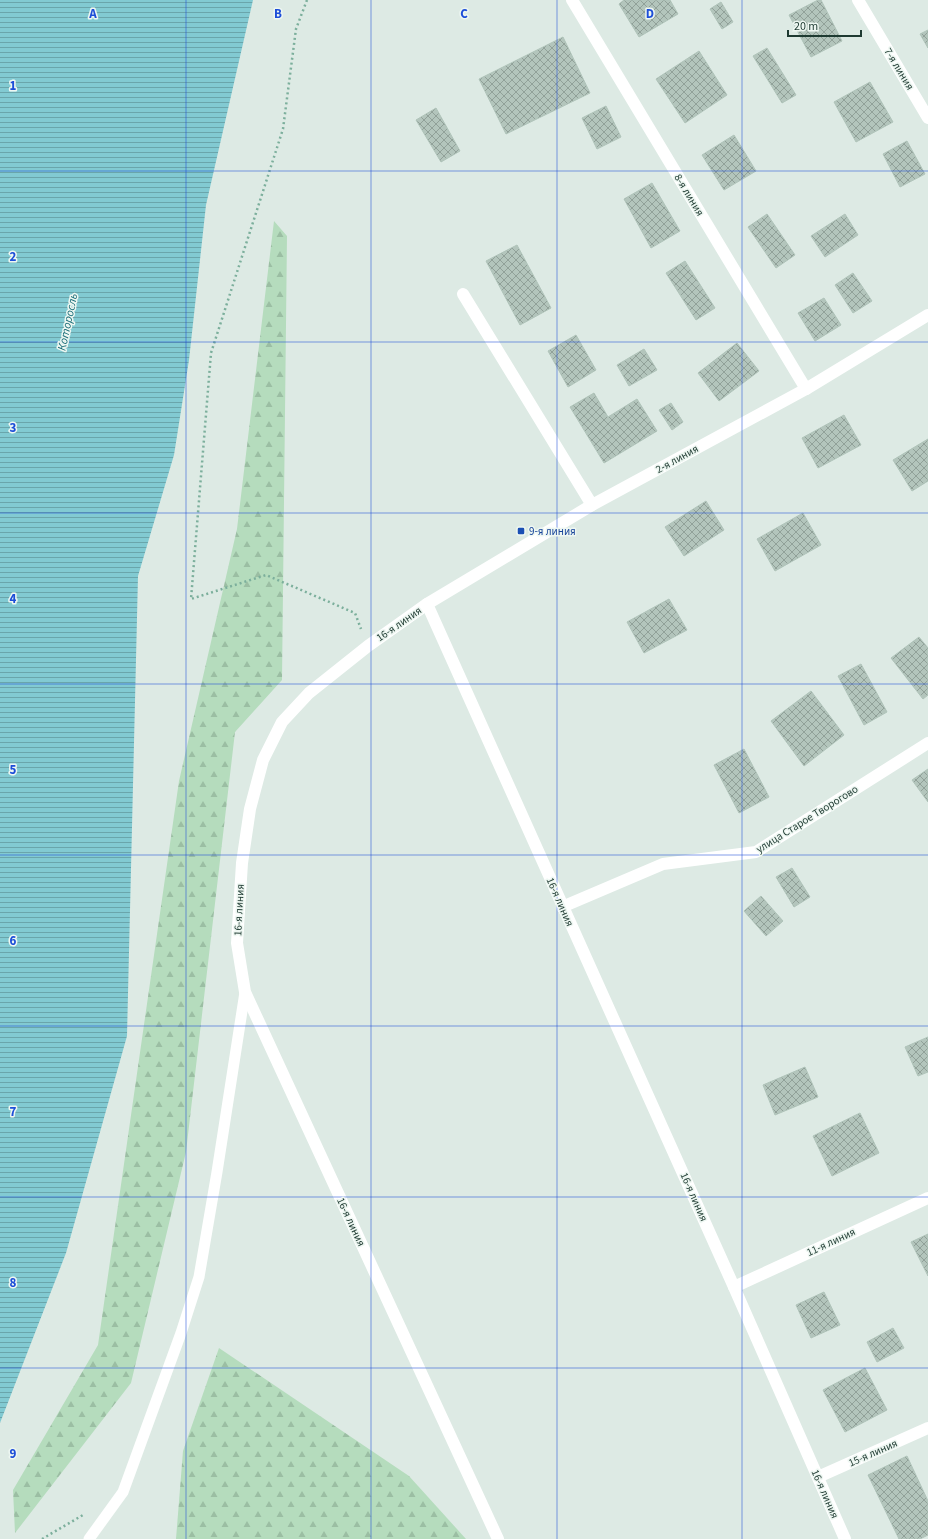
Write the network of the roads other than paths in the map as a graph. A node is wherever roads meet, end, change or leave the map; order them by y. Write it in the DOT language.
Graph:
graph roads {
  1 [pos="572,0"];
  2 [pos="858,0"];
  3 [pos="928,118"];
  4 [pos="463,294"];
  5 [pos="928,315"];
  6 [pos="806,389"];
  7 [pos="592,505"];
  8 [pos="427,604"];
  9 [pos="928,743"];
  10 [pos="562,907"];
  11 [pos="245,992"];
  12 [pos="928,1198"];
  13 [pos="734,1287"];
  14 [pos="928,1428"];
  15 [pos="818,1477"];
  16 [pos="89,1539"];
  17 [pos="498,1539"];
  18 [pos="845,1539"];
  1 -- 6 [label="street, 8-я линия"];
  2 -- 3 [label="street, 7-я линия"];
  4 -- 7 [label="street"];
  5 -- 6 [label="street, 2-я линия"];
  6 -- 7 [label="street, 2-я линия"];
  7 -- 8 [label="street, 2-я линия"];
  8 -- 10 [label="street, 16-я линия"];
  8 -- 11 [label="street, 16-я линия"];
  9 -- 10 [label="street, улица Старое Творогово"];
  10 -- 13 [label="street, 16-я линия"];
  11 -- 16 [label="lane"];
  11 -- 17 [label="street, 16-я линия"];
  12 -- 13 [label="street, 11-я линия"];
  13 -- 15 [label="street, 16-я линия"];
  14 -- 15 [label="street, 15-я линия"];
  15 -- 18 [label="street, 16-я линия"];
}
